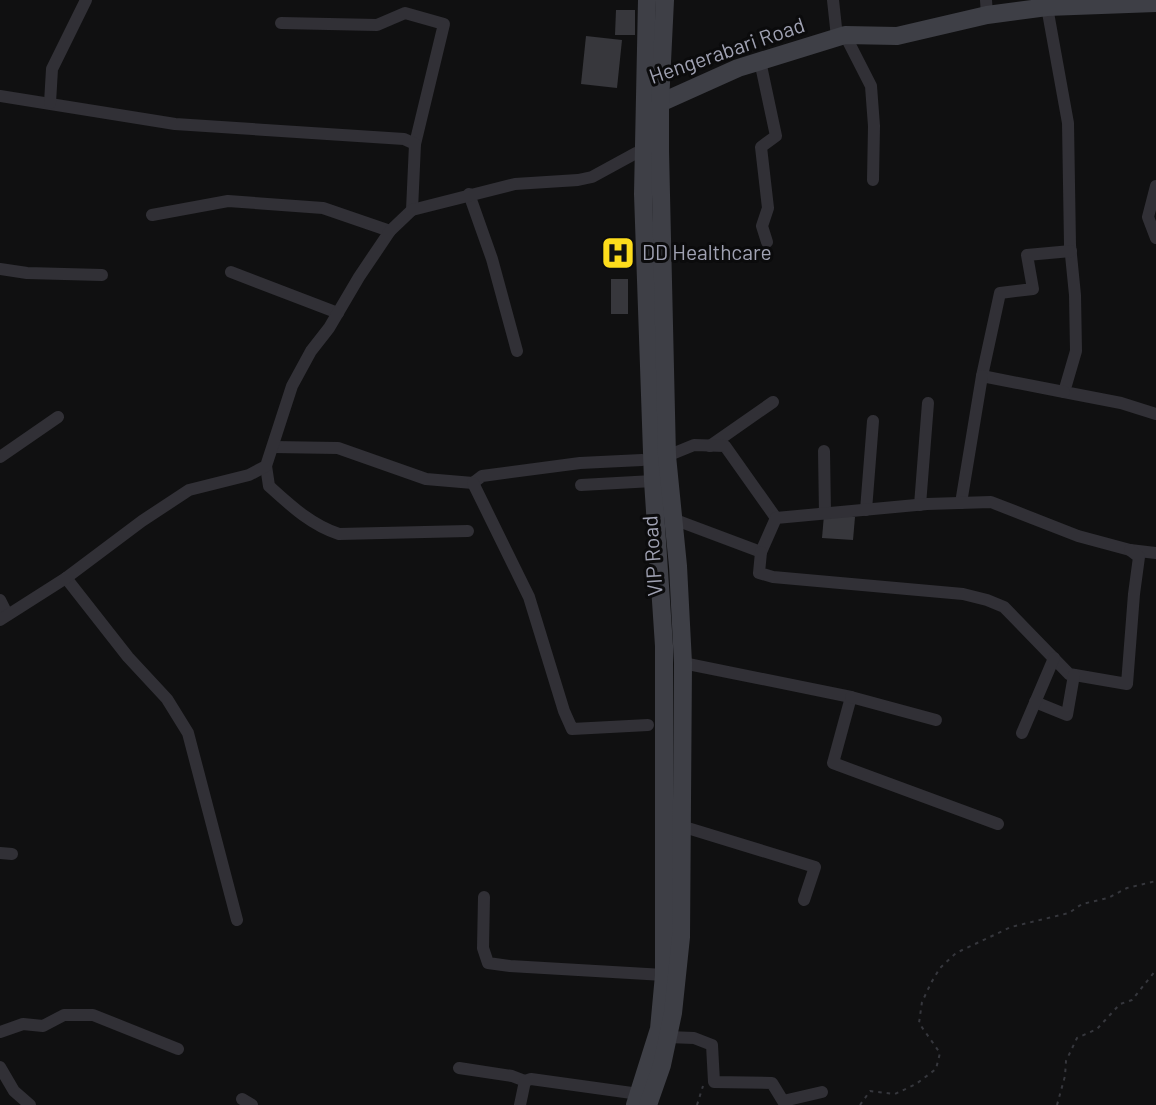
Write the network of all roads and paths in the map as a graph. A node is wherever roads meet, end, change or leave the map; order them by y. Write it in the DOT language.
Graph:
graph roads {
  1 [pos="86,0"];
  2 [pos="647,0"];
  3 [pos="665,0"];
  4 [pos="833,0"];
  5 [pos="1057,4"];
  6 [pos="1156,4"];
  7 [pos="986,7"];
  8 [pos="281,23"];
  9 [pos="841,36"];
  10 [pos="760,61"];
  11 [pos="0,84"];
  12 [pos="2,97"];
  13 [pos="50,103"];
  14 [pos="652,103"];
  15 [pos="415,144"];
  16 [pos="652,152"];
  17 [pos="873,180"];
  18 [pos="1156,186"];
  19 [pos="470,194"];
  20 [pos="412,210"];
  21 [pos="152,215"];
  22 [pos="390,231"];
  23 [pos="1156,237"];
  24 [pos="767,242"];
  25 [pos="1071,251"];
  26 [pos="0,269"];
  27 [pos="231,272"];
  28 [pos="102,275"];
  29 [pos="338,313"];
  30 [pos="517,351"];
  31 [pos="982,376"];
  32 [pos="1064,392"];
  33 [pos="773,401"];
  34 [pos="928,403"];
  35 [pos="1156,414"];
  36 [pos="58,416"];
  37 [pos="873,421"];
  38 [pos="710,446"];
  39 [pos="272,447"];
  40 [pos="824,451"];
  41 [pos="667,456"];
  42 [pos="0,457"];
  43 [pos="642,460"];
  44 [pos="266,466"];
  45 [pos="653,481"];
  46 [pos="473,483"];
  47 [pos="581,485"];
  48 [pos="961,503"];
  49 [pos="920,505"];
  50 [pos="866,510"];
  51 [pos="825,513"];
  52 [pos="776,518"];
  53 [pos="673,519"];
  54 [pos="468,531"];
  55 [pos="1130,550"];
  56 [pos="761,552"];
  57 [pos="1156,553"];
  58 [pos="66,578"];
  59 [pos="0,600"];
  60 [pos="3,617"];
  61 [pos="1054,658"];
  62 [pos="683,663"];
  63 [pos="1074,675"];
  64 [pos="851,697"];
  65 [pos="1035,702"];
  66 [pos="936,720"];
  67 [pos="648,725"];
  68 [pos="1022,733"];
  69 [pos="998,824"];
  70 [pos="681,826"];
  71 [pos="1156,881"];
  72 [pos="484,897"];
  73 [pos="804,900"];
  74 [pos="237,920"];
  75 [pos="1156,970"];
  76 [pos="664,975"];
  77 [pos="0,1032"];
  78 [pos="668,1037"];
  79 [pos="178,1049"];
  80 [pos="0,1067"];
  81 [pos="459,1068"];
  82 [pos="525,1081"];
  83 [pos="822,1092"];
  84 [pos="641,1101"];
  85 [pos="30,1105"];
  86 [pos="520,1105"];
  87 [pos="860,1105"];
  88 [pos="1058,1105"];
  1 -- 13 [label="street"];
  2 -- 14 [label="main road, VIP Road"];
  3 -- 14 [label="main road, VIP Road"];
  4 -- 9 [label="street"];
  5 -- 6 [label="main road, Hengerabari Road"];
  5 -- 7 [label="main road, Hengerabari Road"];
  5 -- 25 [label="street"];
  7 -- 9 [label="main road, Hengerabari Road"];
  8 -- 15 [label="street"];
  9 -- 10 [label="main road, Hengerabari Road"];
  9 -- 17 [label="street"];
  10 -- 14 [label="main road, Hengerabari Road"];
  10 -- 24 [label="street"];
  11 -- 12 [label="street"];
  12 -- 13 [label="street"];
  13 -- 15 [label="street"];
  14 -- 16 [label="main road, VIP Road"];
  15 -- 20 [label="street"];
  16 -- 19 [label="street"];
  16 -- 41 [label="main road, VIP Road"];
  16 -- 45 [label="main road, VIP Road"];
  18 -- 23 [label="street"];
  19 -- 20 [label="street"];
  19 -- 30 [label="street"];
  20 -- 22 [label="street"];
  21 -- 22 [label="street"];
  22 -- 29 [label="street"];
  25 -- 31 [label="street"];
  25 -- 32 [label="street"];
  26 -- 28 [label="street"];
  27 -- 29 [label="street"];
  29 -- 39 [label="street"];
  31 -- 32 [label="street"];
  31 -- 48 [label="street"];
  32 -- 35 [label="street"];
  33 -- 38 [label="street"];
  34 -- 49 [label="street"];
  36 -- 42 [label="street"];
  37 -- 50 [label="street"];
  38 -- 41 [label="street"];
  38 -- 52 [label="street"];
  39 -- 44 [label="street"];
  39 -- 46 [label="street"];
  40 -- 51 [label="street"];
  41 -- 53 [label="main road, VIP Road"];
  43 -- 46 [label="street"];
  44 -- 54 [label="street"];
  44 -- 58 [label="street"];
  45 -- 47 [label="street"];
  45 -- 76 [label="main road, VIP Road"];
  46 -- 67 [label="street"];
  48 -- 49 [label="street"];
  48 -- 55 [label="street"];
  49 -- 50 [label="street"];
  50 -- 51 [label="street"];
  51 -- 52 [label="street"];
  52 -- 56 [label="street"];
  53 -- 56 [label="street"];
  53 -- 62 [label="main road, VIP Road"];
  55 -- 57 [label="street"];
  55 -- 63 [label="street"];
  56 -- 61 [label="street"];
  58 -- 60 [label="street"];
  58 -- 74 [label="street"];
  59 -- 60 [label="street"];
  61 -- 63 [label="street"];
  61 -- 65 [label="street"];
  62 -- 64 [label="street"];
  62 -- 70 [label="main road, VIP Road"];
  63 -- 65 [label="street"];
  64 -- 66 [label="street"];
  64 -- 69 [label="street"];
  65 -- 68 [label="street"];
  70 -- 73 [label="street"];
  70 -- 78 [label="main road, VIP Road"];
  71 -- 87 [label="path"];
  72 -- 76 [label="street"];
  75 -- 88 [label="path"];
  76 -- 84 [label="main road, VIP Road"];
  77 -- 79 [label="street"];
  78 -- 83 [label="street"];
  78 -- 84 [label="main road, VIP Road"];
  80 -- 85 [label="street"];
  81 -- 82 [label="street"];
  82 -- 84 [label="street"];
  82 -- 86 [label="street"];
}
